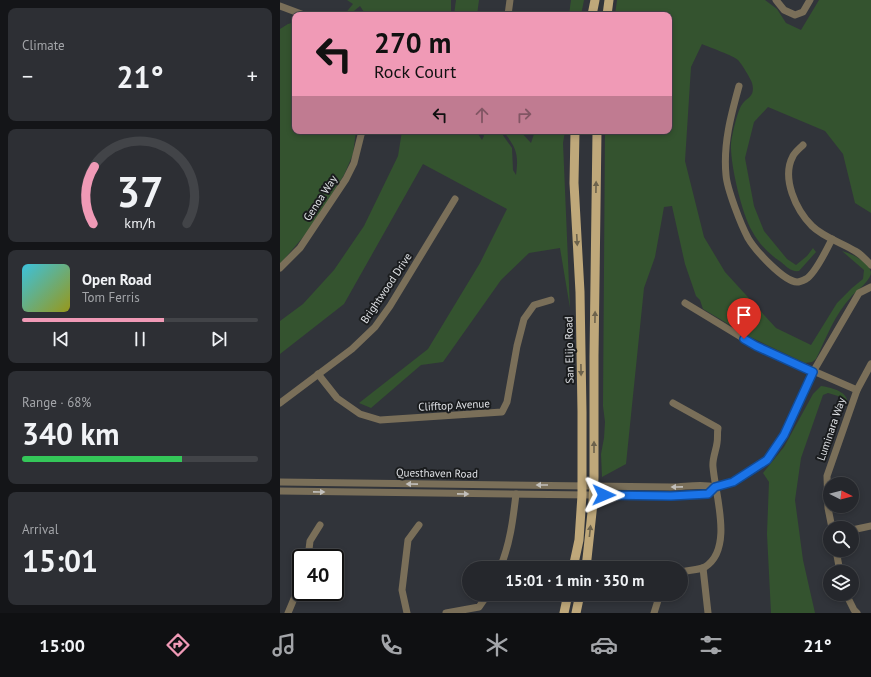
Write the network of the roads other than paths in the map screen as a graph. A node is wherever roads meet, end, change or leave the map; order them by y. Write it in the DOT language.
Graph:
graph roads {
  1 [pos="510,0"];
  2 [pos="595,0"];
  3 [pos="610,0"];
  4 [pos="776,0"];
  5 [pos="810,0"];
  6 [pos="280,6"];
  7 [pos="296,12"];
  8 [pos="508,12"];
  9 [pos="593,12"];
  10 [pos="608,12"];
  11 [pos="739,86"];
  12 [pos="361,134"];
  13 [pos="575,134"];
  14 [pos="597,134"];
  15 [pos="803,145"];
  16 [pos="455,199"];
  17 [pos="832,239"];
  18 [pos="871,265"];
  19 [pos="280,268"];
  20 [pos="871,286"];
  21 [pos="551,300"];
  22 [pos="685,303"];
  23 [pos="871,364"];
  24 [pos="813,372"];
  25 [pos="318,374"];
  26 [pos="857,390"];
  27 [pos="280,403"];
  28 [pos="673,403"];
  29 [pos="280,482"];
  30 [pos="715,487"];
  31 [pos="582,490"];
  32 [pos="594,490"];
  33 [pos="280,491"];
  34 [pos="516,494"];
  35 [pos="831,521"];
  36 [pos="320,525"];
  37 [pos="419,525"];
  38 [pos="871,526"];
  39 [pos="859,529"];
  40 [pos="309,549"];
  41 [pos="503,561"];
  42 [pos="574,561"];
  43 [pos="587,561"];
  44 [pos="703,568"];
  45 [pos="688,571"];
  46 [pos="293,601"];
  47 [pos="484,601"];
  48 [pos="567,601"];
  49 [pos="579,601"];
  50 [pos="658,601"];
  51 [pos="850,601"];
  52 [pos="288,613"];
  53 [pos="407,613"];
  54 [pos="446,613"];
  55 [pos="564,613"];
  56 [pos="576,613"];
  57 [pos="654,613"];
  58 [pos="708,613"];
  59 [pos="857,613"];
  1 -- 8 [label="street"];
  2 -- 9 [label="main road"];
  3 -- 10 [label="main road"];
  4 -- 5 [label="street"];
  6 -- 7 [label="street"];
  11 -- 17 [label="street"];
  12 -- 19 [label="street, Genoa Way"];
  13 -- 31 [label="main road, San Elijo Road, one-way"];
  32 -- 14 [label="main road, one-way"];
  15 -- 17 [label="street"];
  16 -- 25 [label="street, Brightwood Drive"];
  17 -- 18 [label="street"];
  20 -- 24 [label="street, Questhaven Road"];
  21 -- 25 [label="street, Clifftop Avenue"];
  22 -- 24 [label="street"];
  23 -- 26 [label="street, Luminara Way"];
  24 -- 26 [label="street"];
  24 -- 30 [label="street, Questhaven Road"];
  25 -- 27 [label="street, Brightwood Drive"];
  26 -- 35 [label="street, Luminara Way"];
  28 -- 30 [label="street"];
  31 -- 29 [label="street, Questhaven Road, one-way"];
  30 -- 32 [label="street, Questhaven Road"];
  30 -- 44 [label="street"];
  31 -- 32 [label="street, Questhaven Road"];
  31 -- 34 [label="street, Questhaven Road"];
  31 -- 42 [label="main road, San Elijo Road"];
  43 -- 32 [label="main road, one-way"];
  33 -- 34 [label="street, Questhaven Road, one-way"];
  34 -- 41 [label="street"];
  36 -- 40 [label="street"];
  37 -- 53 [label="street"];
  38 -- 39 [label="street"];
  44 -- 45 [label="street"];
  44 -- 58 [label="street"];
  46 -- 52 [label="street"];
  47 -- 54 [label="street"];
  48 -- 55 [label="main road"];
  49 -- 56 [label="main road"];
  50 -- 57 [label="street"];
  51 -- 59 [label="street"];
}
